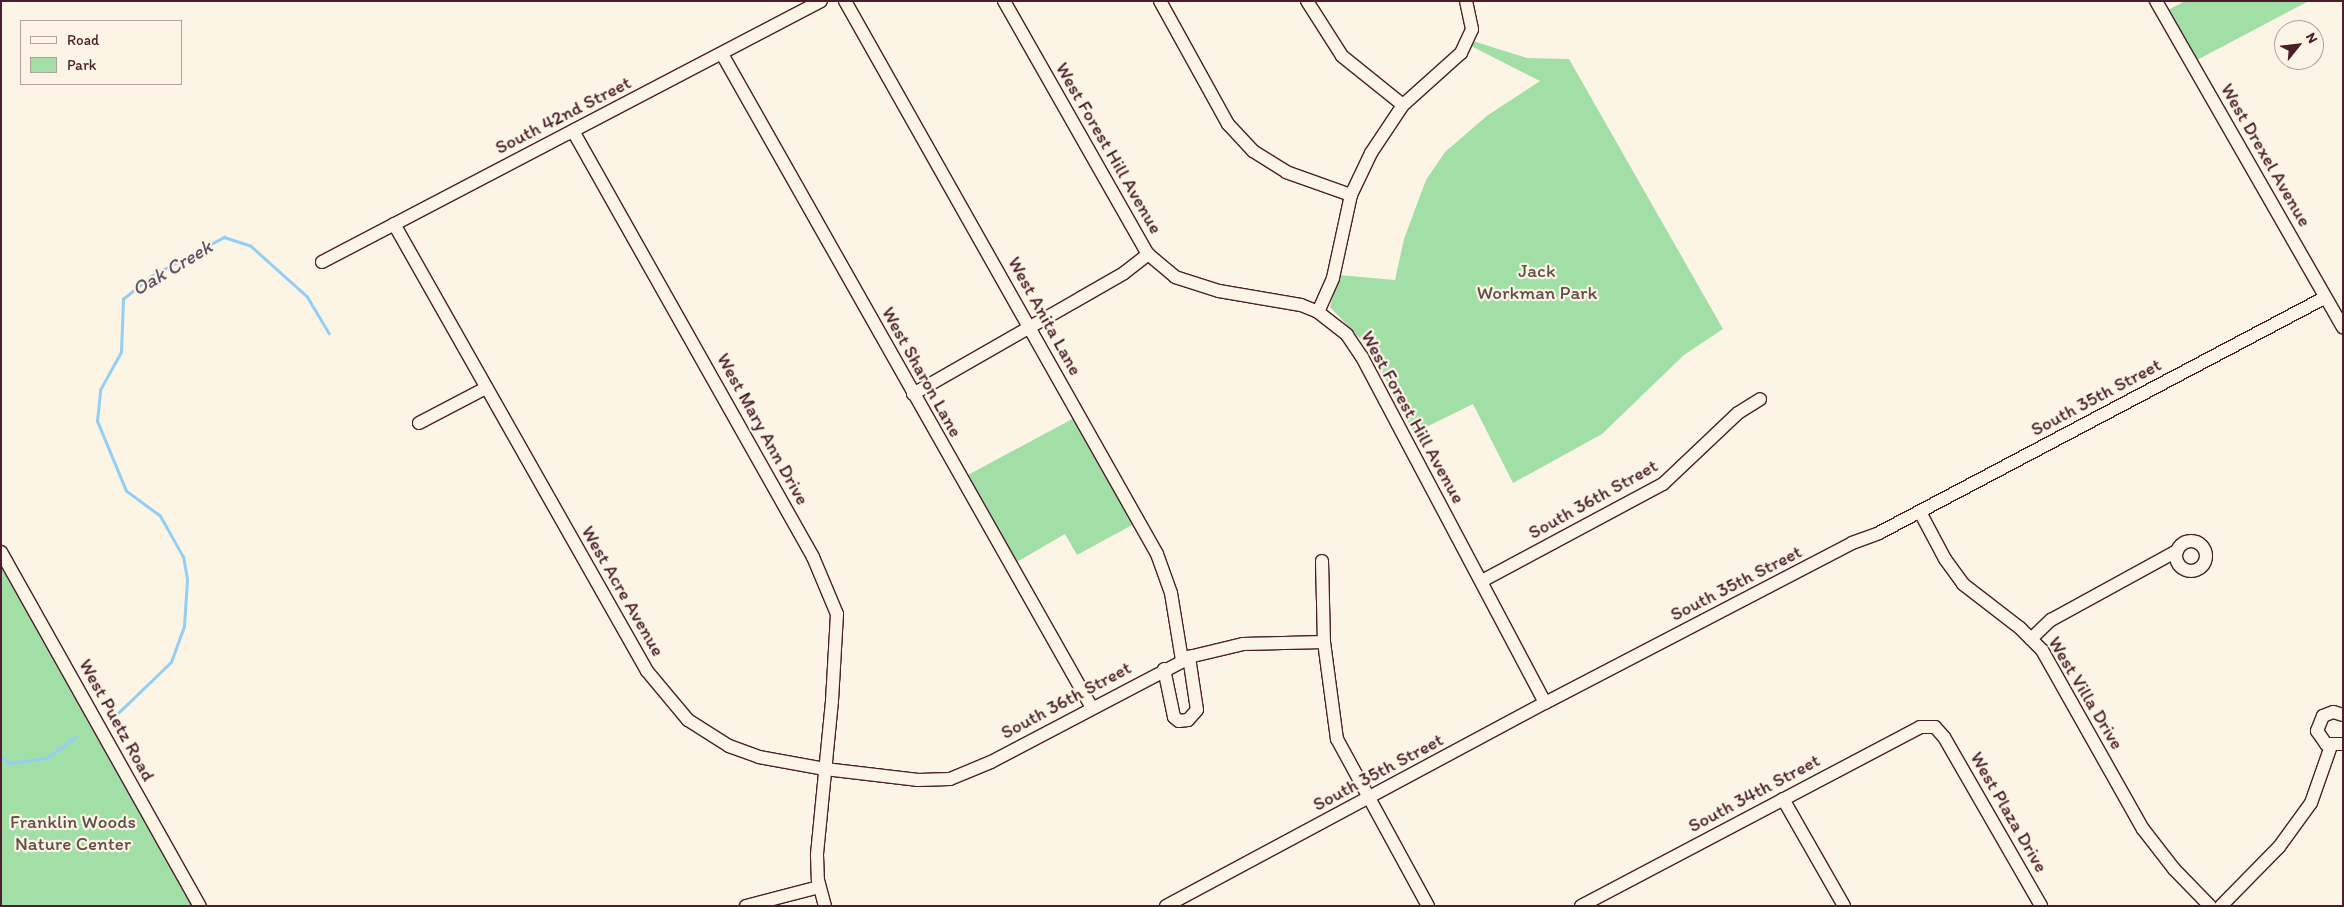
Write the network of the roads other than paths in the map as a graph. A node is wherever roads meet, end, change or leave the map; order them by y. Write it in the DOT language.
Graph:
graph roads {
  1 [pos="821,1"];
  2 [pos="845,1"];
  3 [pos="1004,1"];
  4 [pos="1160,1"];
  5 [pos="1307,1"];
  6 [pos="1466,1"];
  7 [pos="2156,1"];
  8 [pos="722,54"];
  9 [pos="1403,105"];
  10 [pos="573,131"];
  11 [pos="1351,195"];
  12 [pos="394,224"];
  13 [pos="1148,254"];
  14 [pos="322,262"];
  15 [pos="2326,297"];
  16 [pos="1318,312"];
  17 [pos="1030,328"];
  18 [pos="2343,328"];
  19 [pos="486,388"];
  20 [pos="913,394"];
  21 [pos="1760,399"];
  22 [pos="418,424"];
  23 [pos="1920,512"];
  24 [pos="2177,551"];
  25 [pos="1,552"];
  26 [pos="1322,561"];
  27 [pos="1482,581"];
  28 [pos="2030,639"];
  29 [pos="1324,642"];
  30 [pos="1185,659"];
  31 [pos="1164,669"];
  32 [pos="1545,703"];
  33 [pos="1092,708"];
  34 [pos="2343,715"];
  35 [pos="1944,737"];
  36 [pos="2337,745"];
  37 [pos="825,769"];
  38 [pos="1367,799"];
  39 [pos="1783,799"];
  40 [pos="820,888"];
  41 [pos="200,906"];
  42 [pos="746,906"];
  43 [pos="825,906"];
  44 [pos="1166,906"];
  45 [pos="1428,906"];
  46 [pos="1581,906"];
  47 [pos="1844,906"];
  48 [pos="2040,906"];
  49 [pos="2210,906"];
  50 [pos="2221,906"];
  1 -- 8 [label="street, South 42nd Street"];
  2 -- 17 [label="street, West Anita Lane"];
  3 -- 13 [label="street, West Forest Hill Avenue"];
  4 -- 11 [label="street"];
  5 -- 9 [label="street"];
  6 -- 9 [label="street"];
  7 -- 15 [label="street, West Drexel Avenue"];
  8 -- 10 [label="street, South 42nd Street"];
  8 -- 20 [label="street, West Sharon Lane"];
  9 -- 11 [label="street"];
  10 -- 12 [label="street, South 42nd Street"];
  10 -- 37 [label="street, West Mary Ann Drive"];
  11 -- 16 [label="street"];
  12 -- 14 [label="street, South 42nd Street"];
  12 -- 19 [label="street, West Acre Avenue"];
  13 -- 16 [label="street, West Forest Hill Avenue"];
  13 -- 17 [label="street"];
  15 -- 18 [label="street, West Drexel Avenue"];
  15 -- 23 [label="street, South 35th Street"];
  16 -- 27 [label="street, West Forest Hill Avenue"];
  17 -- 20 [label="street"];
  17 -- 30 [label="street, West Anita Lane"];
  19 -- 22 [label="street"];
  19 -- 37 [label="street, West Acre Avenue"];
  20 -- 33 [label="street, West Sharon Lane"];
  21 -- 27 [label="street, South 36th Street"];
  23 -- 28 [label="street, West Villa Drive"];
  23 -- 32 [label="street, South 35th Street"];
  24 -- 28 [label="street"];
  25 -- 41 [label="street, West Puetz Road"];
  26 -- 29 [label="street"];
  27 -- 32 [label="street, West Forest Hill Avenue"];
  28 -- 49 [label="street, West Villa Drive"];
  29 -- 30 [label="street, South 36th Street"];
  29 -- 38 [label="street"];
  30 -- 31 [label="street, South 36th Street"];
  30 -- 31 [label="street, West Anita Lane"];
  31 -- 33 [label="street, South 36th Street"];
  32 -- 38 [label="street, South 35th Street"];
  33 -- 37 [label="street, South 36th Street"];
  34 -- 36 [label="street"];
  35 -- 39 [label="street, South 34th Street"];
  35 -- 48 [label="street, West Plaza Drive"];
  36 -- 50 [label="street"];
  37 -- 40 [label="street"];
  38 -- 44 [label="street, South 35th Street"];
  38 -- 45 [label="street"];
  39 -- 46 [label="street, South 34th Street"];
  39 -- 47 [label="street"];
  40 -- 42 [label="street"];
  40 -- 43 [label="street"];
}
